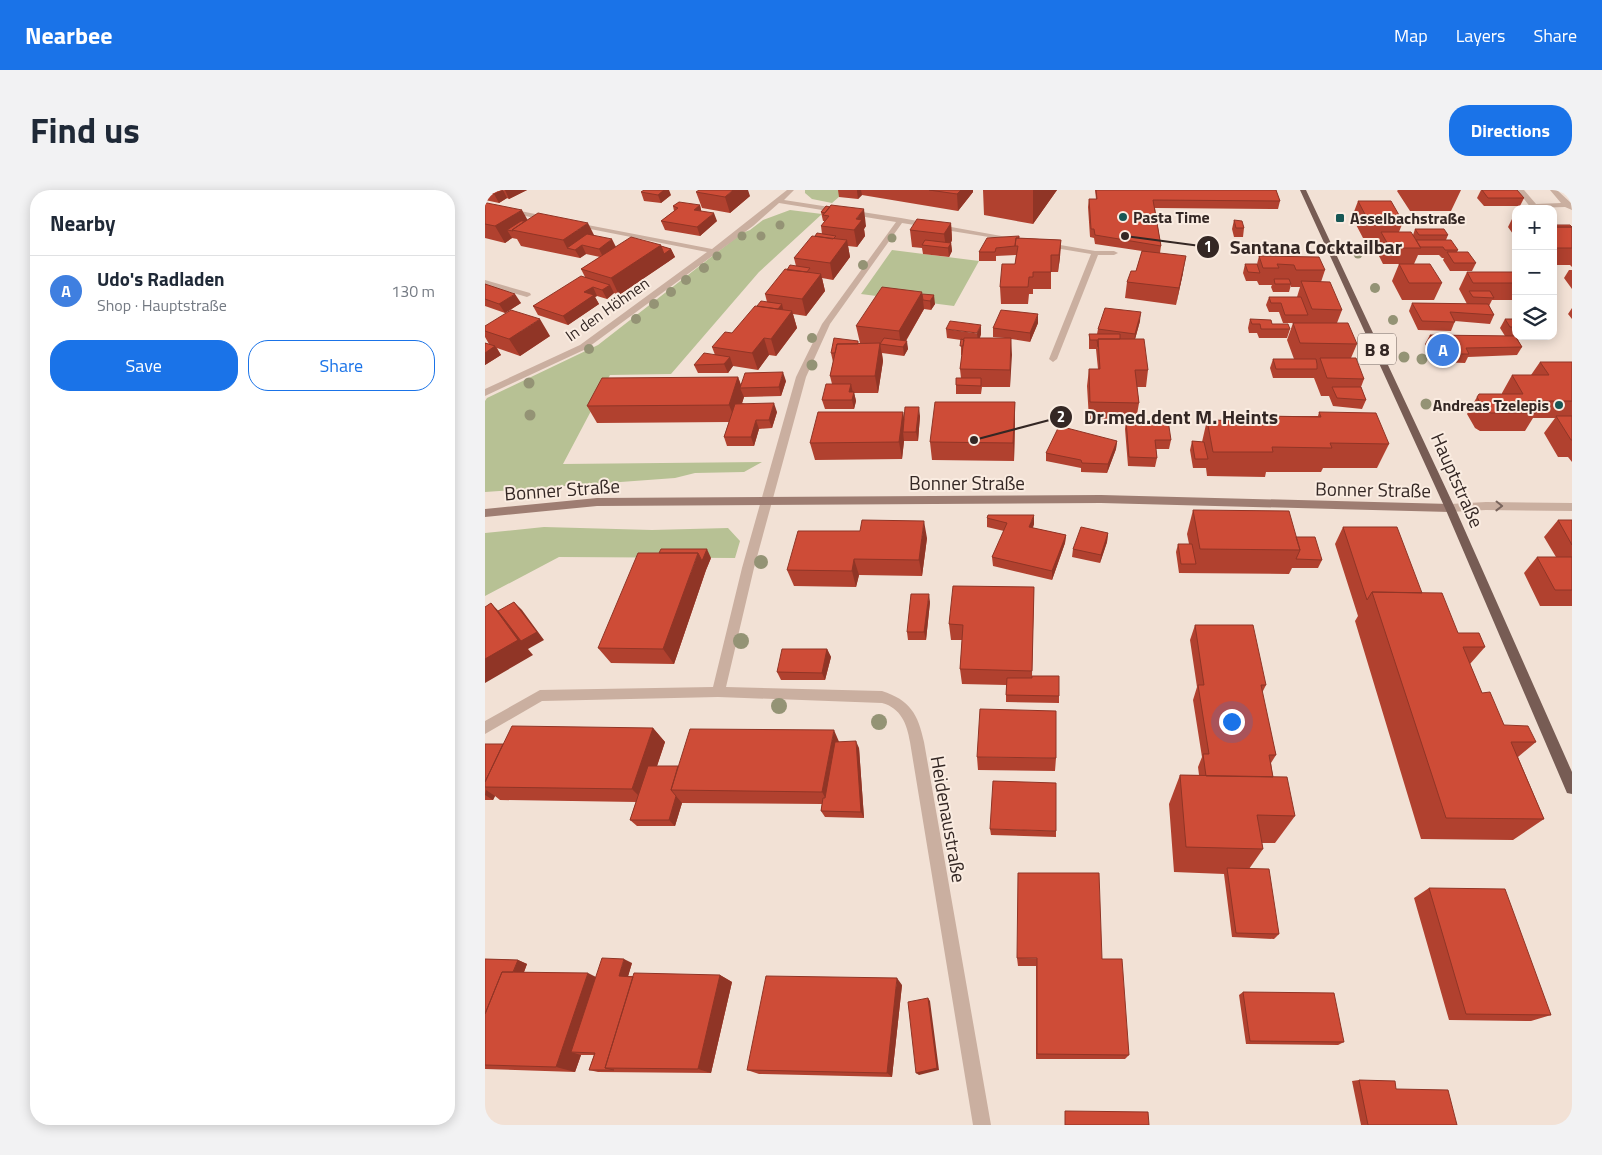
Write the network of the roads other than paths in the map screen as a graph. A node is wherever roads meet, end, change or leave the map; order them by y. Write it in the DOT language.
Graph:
graph roads {
  1 [pos="791,190"];
  2 [pos="1303,190"];
  3 [pos="1520,190"];
  4 [pos="1553,190"];
  5 [pos="779,201"];
  6 [pos="485,206"];
  7 [pos="1571,208"];
  8 [pos="901,220"];
  9 [pos="561,221"];
  10 [pos="570,223"];
  11 [pos="1027,241"];
  12 [pos="1037,243"];
  13 [pos="712,251"];
  14 [pos="1095,253"];
  15 [pos="1114,253"];
  16 [pos="485,282"];
  17 [pos="527,295"];
  18 [pos="1053,359"];
  19 [pos="485,393"];
  20 [pos="768,501"];
  21 [pos="1572,507"];
  22 [pos="1451,508"];
  23 [pos="485,513"];
  24 [pos="718,692"];
  25 [pos="485,728"];
  26 [pos="1572,788"];
  27 [pos="982,1125"];
  1 -- 5 [label="street, In den Höhnen"];
  2 -- 22 [label="main road, Hauptstraße / B 8"];
  3 -- 7 [label="street"];
  4 -- 7 [label="street"];
  5 -- 8 [label="street"];
  5 -- 13 [label="street, In den Höhnen"];
  6 -- 9 [label="street"];
  8 -- 11 [label="street"];
  8 -- 20 [label="street"];
  10 -- 13 [label="street"];
  12 -- 14 [label="street"];
  13 -- 19 [label="street, In den Höhnen"];
  14 -- 15 [label="street"];
  14 -- 18 [label="street"];
  16 -- 17 [label="street"];
  20 -- 22 [label="main road, Bonner Straße"];
  20 -- 23 [label="main road, Bonner Straße"];
  20 -- 24 [label="street"];
  22 -- 21 [label="street, one-way"];
  22 -- 26 [label="main road, Hauptstraße / B 8"];
  24 -- 25 [label="street, Heidenaustraße"];
  24 -- 27 [label="street, Heidenaustraße"];
}
